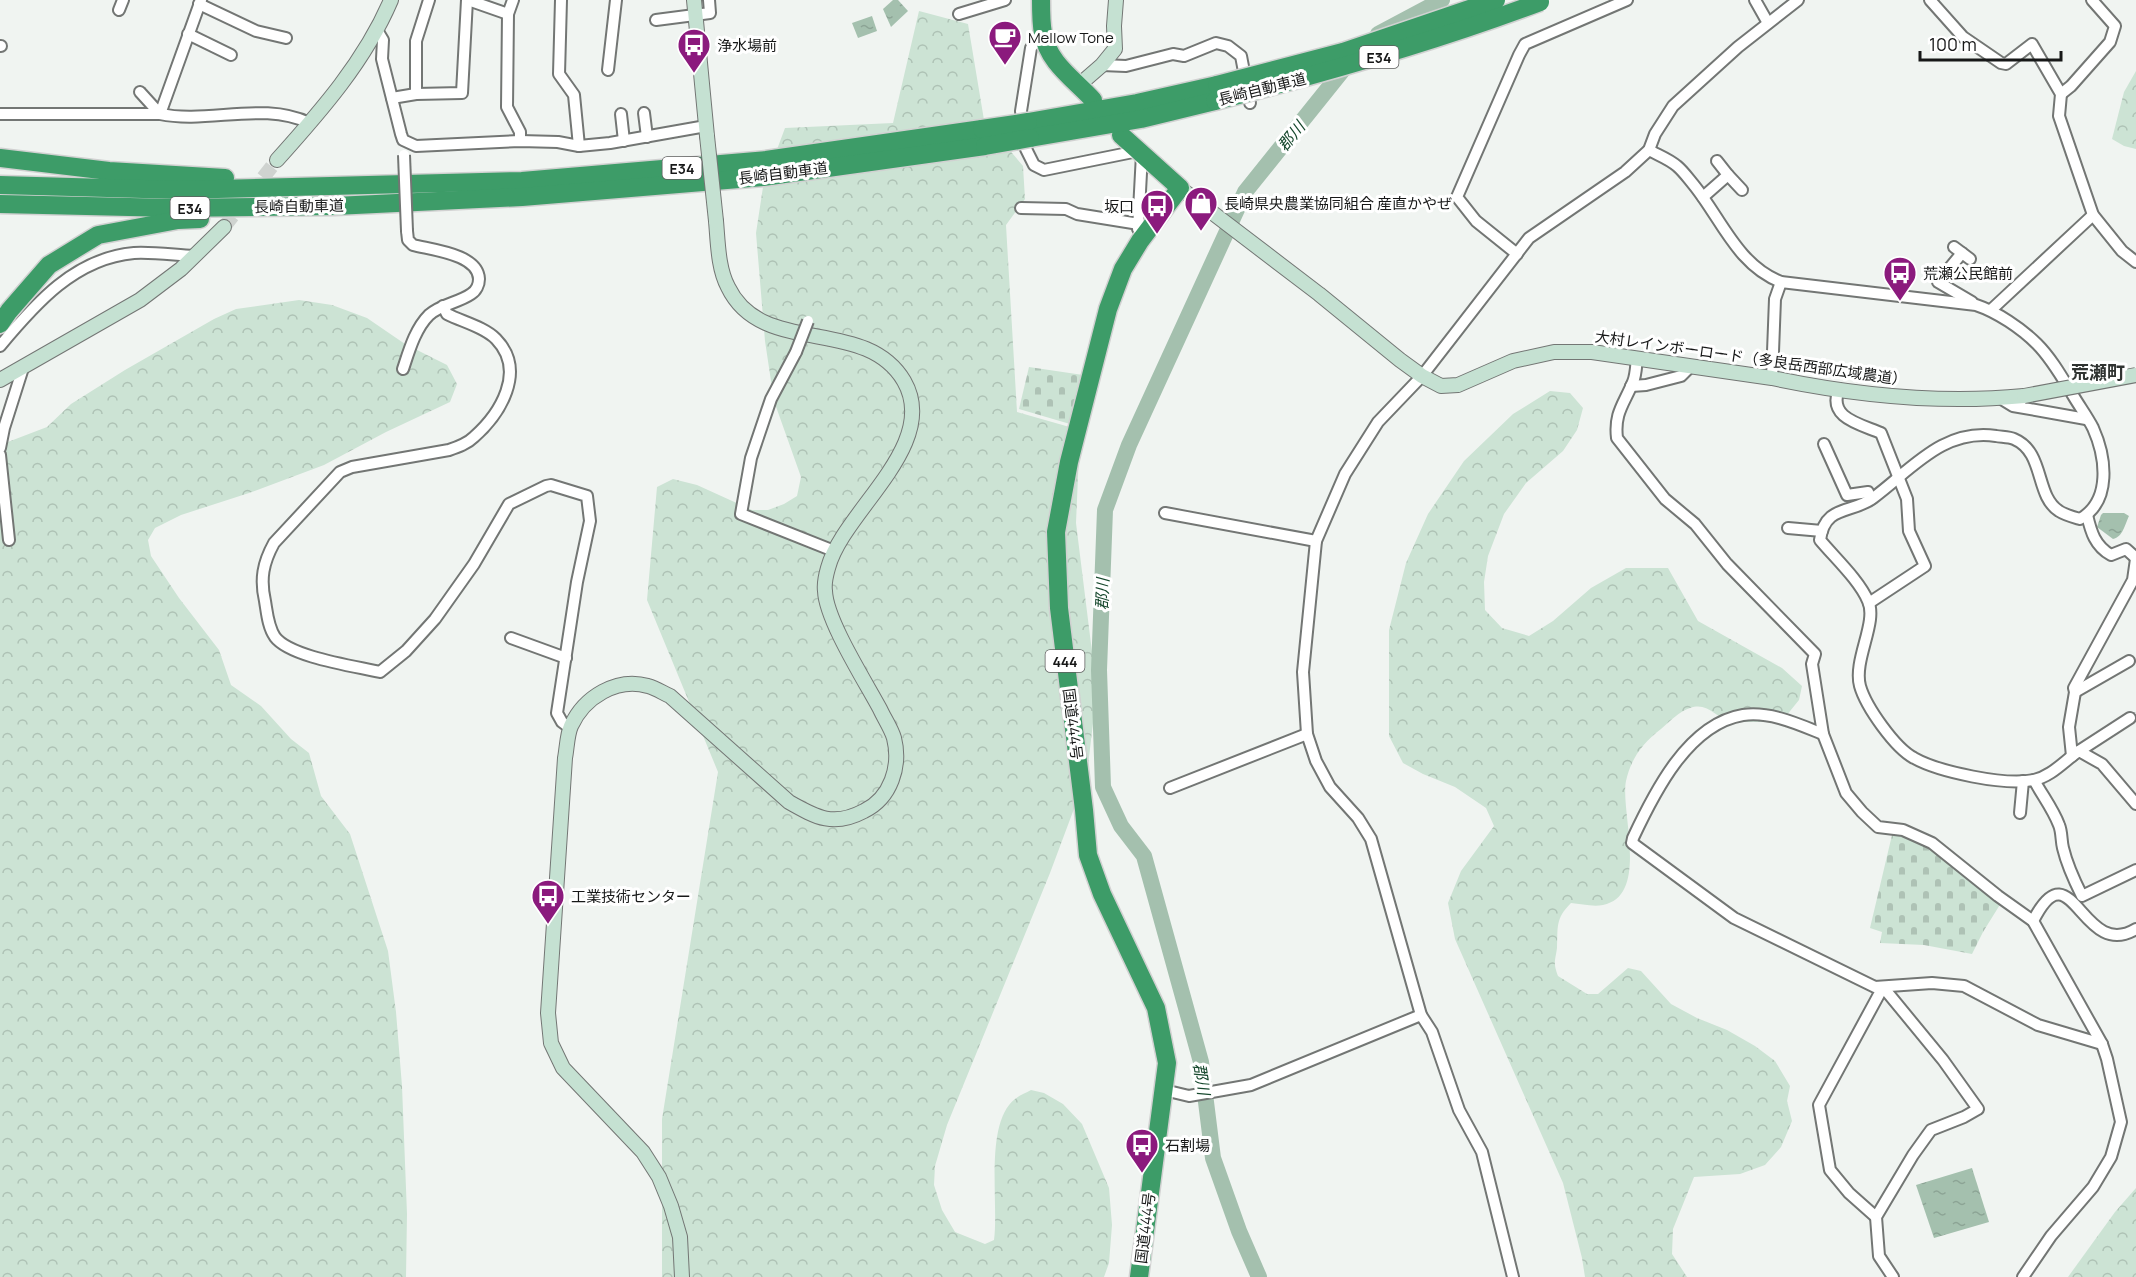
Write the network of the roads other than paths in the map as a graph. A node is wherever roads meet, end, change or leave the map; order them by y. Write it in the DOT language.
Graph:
graph roads {
  1 [pos="188,0"];
  2 [pos="391,0"];
  3 [pos="429,0"];
  4 [pos="468,0"];
  5 [pos="513,0"];
  6 [pos="561,0"];
  7 [pos="616,0"];
  8 [pos="694,0"];
  9 [pos="709,0"];
  10 [pos="1005,0"];
  11 [pos="1041,0"];
  12 [pos="1116,0"];
  13 [pos="1496,0"];
  14 [pos="1627,0"];
  15 [pos="1755,0"];
  16 [pos="1798,0"];
  17 [pos="1930,0"];
  18 [pos="2092,0"];
  19 [pos="1543,1"];
  20 [pos="199,4"];
  21 [pos="508,14"];
  22 [pos="959,14"];
  23 [pos="696,16"];
  24 [pos="656,20"];
  25 [pos="1768,23"];
  26 [pos="377,30"];
  27 [pos="1043,33"];
  28 [pos="188,34"];
  29 [pos="286,38"];
  30 [pos="231,55"];
  31 [pos="1102,65"];
  32 [pos="608,70"];
  33 [pos="1079,85"];
  34 [pos="140,92"];
  35 [pos="1216,93"];
  36 [pos="416,94"];
  37 [pos="2061,94"];
  38 [pos="392,98"];
  39 [pos="1093,100"];
  40 [pos="1664,101"];
  41 [pos="1250,103"];
  42 [pos="644,113"];
  43 [pos="0,114"];
  44 [pos="160,114"];
  45 [pos="621,114"];
  46 [pos="309,123"];
  47 [pos="1658,129"];
  48 [pos="707,131"];
  49 [pos="1121,135"];
  50 [pos="647,136"];
  51 [pos="984,138"];
  52 [pos="520,141"];
  53 [pos="624,141"];
  54 [pos="409,144"];
  55 [pos="579,146"];
  56 [pos="1649,150"];
  57 [pos="1140,152"];
  58 [pos="0,158"];
  59 [pos="277,160"];
  60 [pos="1717,161"];
  61 [pos="1728,175"];
  62 [pos="0,185"];
  63 [pos="351,187"];
  64 [pos="1180,188"];
  65 [pos="1742,190"];
  66 [pos="1703,196"];
  67 [pos="447,201"];
  68 [pos="0,204"];
  69 [pos="1021,208"];
  70 [pos="2093,215"];
  71 [pos="1139,224"];
  72 [pos="224,227"];
  73 [pos="1137,246"];
  74 [pos="1962,253"];
  75 [pos="1517,254"];
  76 [pos="194,256"];
  77 [pos="2136,262"];
  78 [pos="1781,282"];
  79 [pos="1976,305"];
  80 [pos="443,306"];
  81 [pos="1991,310"];
  82 [pos="808,321"];
  83 [pos="0,324"];
  84 [pos="0,345"];
  85 [pos="1637,358"];
  86 [pos="1691,366"];
  87 [pos="23,368"];
  88 [pos="403,369"];
  89 [pos="2136,375"];
  90 [pos="1422,376"];
  91 [pos="1772,378"];
  92 [pos="0,380"];
  93 [pos="1631,386"];
  94 [pos="1839,389"];
  95 [pos="2000,399"];
  96 [pos="2086,419"];
  97 [pos="1824,444"];
  98 [pos="0,448"];
  99 [pos="0,455"];
  100 [pos="1899,478"];
  101 [pos="1871,500"];
  102 [pos="1165,513"];
  103 [pos="2087,515"];
  104 [pos="1788,528"];
  105 [pos="4,529"];
  106 [pos="1822,531"];
  107 [pos="9,540"];
  108 [pos="1316,542"];
  109 [pos="834,551"];
  110 [pos="2136,559"];
  111 [pos="1869,603"];
  112 [pos="511,638"];
  113 [pos="566,658"];
  114 [pos="2129,661"];
  115 [pos="2075,692"];
  116 [pos="2130,718"];
  117 [pos="570,728"];
  118 [pos="1307,734"];
  119 [pos="1822,734"];
  120 [pos="2075,754"];
  121 [pos="2029,780"];
  122 [pos="1170,788"];
  123 [pos="2135,801"];
  124 [pos="2020,813"];
  125 [pos="2136,870"];
  126 [pos="2033,921"];
  127 [pos="2136,929"];
  128 [pos="1883,987"];
  129 [pos="1421,1015"];
  130 [pos="2102,1044"];
  131 [pos="1164,1090"];
  132 [pos="1876,1217"];
  133 [pos="682,1277"];
  134 [pos="1139,1277"];
  135 [pos="1513,1277"];
  136 [pos="1893,1277"];
  137 [pos="2023,1277"];
  1 -- 20 [label="street"];
  2 -- 26 [label="street"];
  3 -- 36 [label="street"];
  4 -- 21 [label="street"];
  4 -- 36 [label="street"];
  5 -- 21 [label="street"];
  6 -- 55 [label="street"];
  7 -- 32 [label="street"];
  8 -- 23 [label="street"];
  9 -- 23 [label="street"];
  10 -- 22 [label="street"];
  11 -- 27 [label="highway"];
  12 -- 31 [label="street"];
  13 -- 35 [label="highway, 長崎自動車道 / E34, bridge"];
  14 -- 75 [label="street"];
  15 -- 25 [label="street"];
  16 -- 25 [label="street"];
  17 -- 37 [label="street"];
  18 -- 37 [label="street"];
  19 -- 35 [label="highway, 長崎自動車道 / E34, bridge"];
  20 -- 28 [label="street"];
  20 -- 29 [label="street"];
  21 -- 52 [label="street"];
  23 -- 24 [label="street"];
  23 -- 48 [label="street"];
  25 -- 47 [label="street"];
  26 -- 38 [label="street"];
  26 -- 46 [label="street"];
  27 -- 33 [label="highway"];
  27 -- 57 [label="street"];
  28 -- 30 [label="street"];
  28 -- 44 [label="street"];
  31 -- 33 [label="street"];
  31 -- 41 [label="street"];
  33 -- 39 [label="highway"];
  34 -- 44 [label="street"];
  35 -- 51 [label="highway, 長崎自動車道 / E34, bridge"];
  36 -- 38 [label="street"];
  37 -- 70 [label="street"];
  38 -- 54 [label="street"];
  40 -- 47 [label="street"];
  42 -- 50 [label="street"];
  43 -- 44 [label="street"];
  44 -- 46 [label="street"];
  45 -- 53 [label="street"];
  46 -- 59 [label="street"];
  47 -- 56 [label="street"];
  48 -- 50 [label="street"];
  48 -- 109 [label="street, bridge"];
  49 -- 57 [label="highway"];
  50 -- 53 [label="street"];
  51 -- 63 [label="highway, 長崎自動車道 / E34"];
  51 -- 67 [label="highway, 長崎自動車道 / E34"];
  52 -- 54 [label="street"];
  52 -- 55 [label="street"];
  53 -- 55 [label="street"];
  54 -- 80 [label="street, bridge"];
  56 -- 66 [label="street"];
  56 -- 75 [label="street"];
  57 -- 64 [label="highway"];
  57 -- 71 [label="street"];
  58 -- 63 [label="highway"];
  60 -- 61 [label="street"];
  61 -- 65 [label="street"];
  61 -- 66 [label="street"];
  62 -- 63 [label="highway, 長崎自動車道 / E34"];
  64 -- 73 [label="highway, 国道444号 / 444"];
  64 -- 90 [label="street, 大村レインボーロード（多良岳西部広域農道）"];
  66 -- 78 [label="street"];
  67 -- 68 [label="highway, 長崎自動車道 / E34"];
  67 -- 83 [label="highway"];
  69 -- 71 [label="street"];
  70 -- 77 [label="street"];
  70 -- 81 [label="street"];
  71 -- 73 [label="street"];
  72 -- 76 [label="street"];
  73 -- 131 [label="highway, 国道444号 / 444"];
  74 -- 79 [label="street"];
  75 -- 90 [label="street"];
  76 -- 84 [label="street"];
  76 -- 87 [label="street"];
  78 -- 79 [label="street"];
  78 -- 91 [label="street"];
  79 -- 81 [label="street"];
  80 -- 88 [label="street"];
  80 -- 113 [label="street"];
  81 -- 96 [label="street"];
  82 -- 109 [label="street, bridge"];
  85 -- 86 [label="street, 大村レインボーロード（多良岳西部広域農道）"];
  85 -- 90 [label="street, 大村レインボーロード（多良岳西部広域農道）"];
  85 -- 93 [label="street"];
  86 -- 91 [label="street, 大村レインボーロード（多良岳西部広域農道）"];
  86 -- 93 [label="street"];
  87 -- 92 [label="street"];
  87 -- 98 [label="street"];
  89 -- 95 [label="street, 大村レインボーロード（多良岳西部広域農道）, bridge"];
  90 -- 108 [label="street"];
  91 -- 94 [label="street, 大村レインボーロード（多良岳西部広域農道）"];
  93 -- 119 [label="street"];
  94 -- 95 [label="street, 大村レインボーロード（多良岳西部広域農道）"];
  94 -- 100 [label="street"];
  95 -- 96 [label="street"];
  96 -- 103 [label="street"];
  97 -- 101 [label="street"];
  99 -- 105 [label="street"];
  100 -- 101 [label="street"];
  100 -- 103 [label="street"];
  100 -- 111 [label="street"];
  101 -- 106 [label="street"];
  102 -- 108 [label="street"];
  103 -- 110 [label="street"];
  104 -- 106 [label="street"];
  105 -- 107 [label="street"];
  106 -- 111 [label="street"];
  108 -- 118 [label="street"];
  109 -- 117 [label="street"];
  110 -- 115 [label="street"];
  111 -- 121 [label="street"];
  112 -- 113 [label="street"];
  113 -- 117 [label="street"];
  114 -- 115 [label="street"];
  115 -- 120 [label="street"];
  116 -- 120 [label="street"];
  117 -- 133 [label="street"];
  118 -- 122 [label="street"];
  118 -- 129 [label="street"];
  119 -- 126 [label="street"];
  119 -- 128 [label="street"];
  120 -- 121 [label="street"];
  120 -- 123 [label="street"];
  121 -- 124 [label="street"];
  121 -- 125 [label="street"];
  126 -- 127 [label="street"];
  126 -- 130 [label="street"];
  128 -- 130 [label="street"];
  128 -- 132 [label="street"];
  128 -- 132 [label="street"];
  129 -- 131 [label="street"];
  129 -- 135 [label="street"];
  130 -- 137 [label="street"];
  131 -- 134 [label="highway, 国道444号 / 444"];
  132 -- 136 [label="street"];
}
